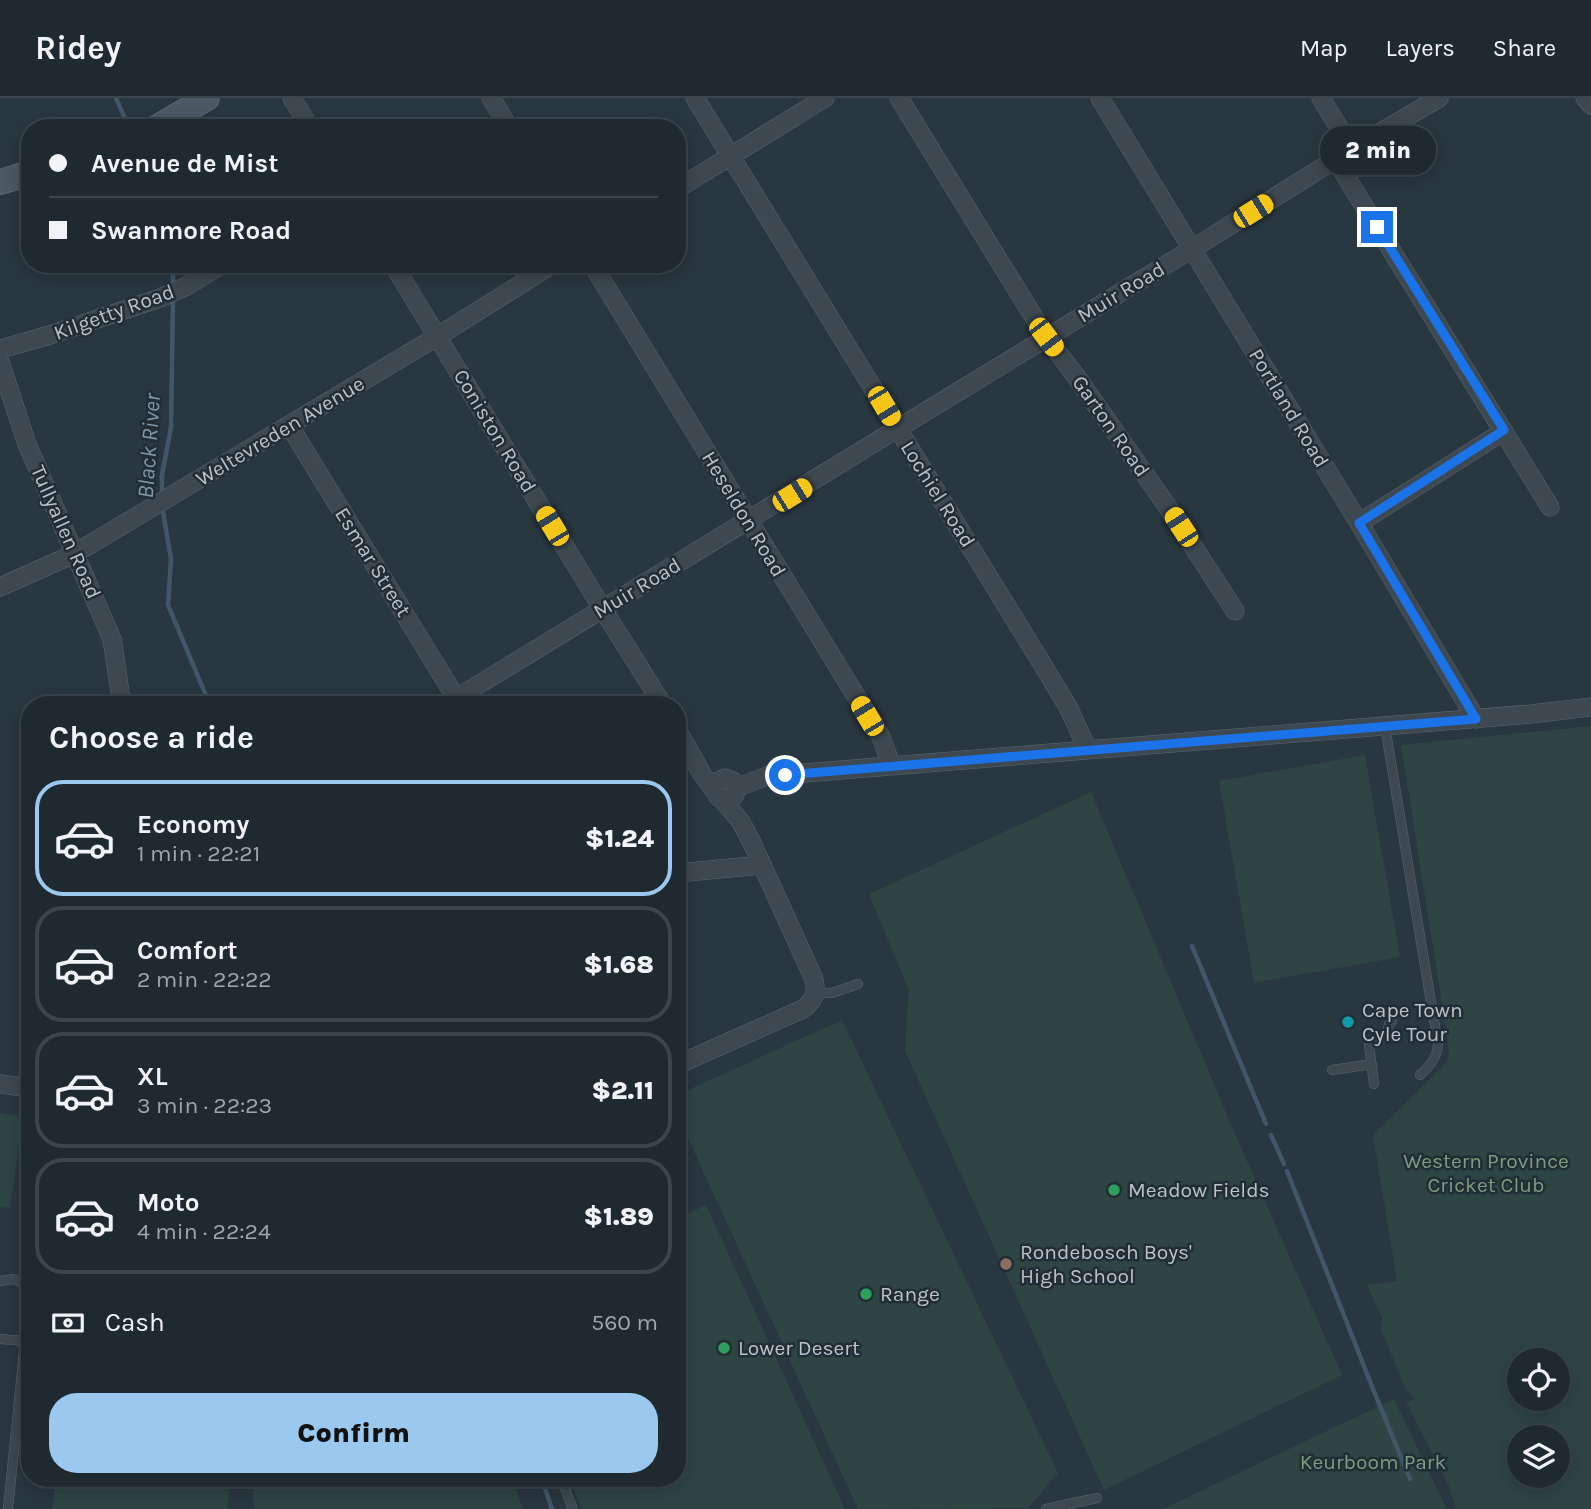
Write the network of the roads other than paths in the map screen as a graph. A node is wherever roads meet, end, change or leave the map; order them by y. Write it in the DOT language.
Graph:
graph roads {
  1 [pos="207,98"];
  2 [pos="292,98"];
  3 [pos="491,98"];
  4 [pos="695,98"];
  5 [pos="825,98"];
  6 [pos="899,98"];
  7 [pos="1100,98"];
  8 [pos="1321,98"];
  9 [pos="1439,98"];
  10 [pos="1585,98"];
  11 [pos="1591,105"];
  12 [pos="171,119"];
  13 [pos="305,119"];
  14 [pos="504,119"];
  15 [pos="1352,149"];
  16 [pos="732,155"];
  17 [pos="1335,159"];
  18 [pos="21,175"];
  19 [pos="0,181"];
  20 [pos="686,183"];
  21 [pos="1192,249"];
  22 [pos="208,273"];
  23 [pos="399,273"];
  24 [pos="539,273"];
  25 [pos="597,273"];
  26 [pos="438,336"];
  27 [pos="1046,337"];
  28 [pos="0,349"];
  29 [pos="0,362"];
  30 [pos="289,425"];
  31 [pos="898,429"];
  32 [pos="1504,430"];
  33 [pos="1550,508"];
  34 [pos="749,521"];
  35 [pos="1359,523"];
  36 [pos="74,554"];
  37 [pos="0,587"];
  38 [pos="602,608"];
  39 [pos="1236,611"];
  40 [pos="121,696"];
  41 [pos="447,696"];
  42 [pos="460,696"];
  43 [pos="657,696"];
  44 [pos="1591,707"];
  45 [pos="1476,719"];
  46 [pos="1385,726"];
  47 [pos="686,745"];
  48 [pos="1088,750"];
  49 [pos="890,766"];
  50 [pos="726,788"];
  51 [pos="762,864"];
  52 [pos="686,872"];
  53 [pos="858,984"];
  54 [pos="816,993"];
  55 [pos="1392,1021"];
  56 [pos="686,1061"];
  57 [pos="1372,1064"];
  58 [pos="1332,1070"];
  59 [pos="1420,1075"];
  60 [pos="0,1084"];
  61 [pos="1374,1084"];
  62 [pos="21,1085"];
  63 [pos="0,1281"];
  64 [pos="21,1282"];
  65 [pos="21,1338"];
  66 [pos="1,1339"];
  67 [pos="21,1397"];
  68 [pos="564,1487"];
  69 [pos="1097,1499"];
  70 [pos="8,1509"];
  71 [pos="573,1509"];
  72 [pos="1046,1509"];
  1 -- 12 [label="street"];
  2 -- 13 [label="street"];
  3 -- 14 [label="street"];
  4 -- 16 [label="street, Lochiel Road"];
  5 -- 16 [label="street"];
  6 -- 27 [label="street, Garton Road"];
  7 -- 21 [label="street, Portland Road"];
  8 -- 15 [label="street"];
  9 -- 15 [label="street, Muir Road"];
  10 -- 11 [label="street"];
  15 -- 17 [label="street, Muir Road"];
  16 -- 20 [label="street"];
  16 -- 31 [label="street, Lochiel Road"];
  17 -- 21 [label="street, Muir Road"];
  17 -- 32 [label="street"];
  18 -- 19 [label="street"];
  21 -- 27 [label="street, Muir Road"];
  21 -- 35 [label="street, Portland Road"];
  22 -- 28 [label="street, Kilgetty Road"];
  23 -- 26 [label="street, Coniston Road"];
  24 -- 26 [label="street, Weltevreden Avenue"];
  25 -- 34 [label="street, Heseldon Road"];
  26 -- 30 [label="street, Weltevreden Avenue"];
  26 -- 38 [label="street, Coniston Road"];
  27 -- 31 [label="street, Muir Road"];
  27 -- 39 [label="street, Garton Road"];
  29 -- 36 [label="street, Tullyallen Road"];
  30 -- 36 [label="street, Weltevreden Avenue"];
  30 -- 41 [label="street, Esmar Street"];
  31 -- 34 [label="street, Muir Road"];
  31 -- 48 [label="street, Lochiel Road"];
  32 -- 33 [label="street"];
  32 -- 35 [label="street"];
  34 -- 38 [label="street, Muir Road"];
  34 -- 49 [label="street, Heseldon Road"];
  35 -- 45 [label="street, Portland Road"];
  36 -- 37 [label="street, Weltevreden Avenue"];
  36 -- 40 [label="street, Tullyallen Road"];
  38 -- 42 [label="street, Muir Road"];
  38 -- 43 [label="street, Coniston Road"];
  44 -- 45 [label="street"];
  45 -- 46 [label="street"];
  46 -- 48 [label="street"];
  46 -- 59 [label="lane"];
  47 -- 50 [label="street"];
  48 -- 49 [label="street"];
  49 -- 50 [label="street"];
  50 -- 51 [label="street"];
  51 -- 52 [label="street"];
  51 -- 54 [label="street"];
  53 -- 54 [label="lane"];
  54 -- 56 [label="street"];
  55 -- 57 [label="lane"];
  57 -- 58 [label="lane"];
  57 -- 61 [label="lane"];
  60 -- 62 [label="street"];
  63 -- 64 [label="lane"];
  65 -- 66 [label="lane"];
  67 -- 70 [label="lane"];
  68 -- 71 [label="lane"];
  69 -- 72 [label="lane"];
}
